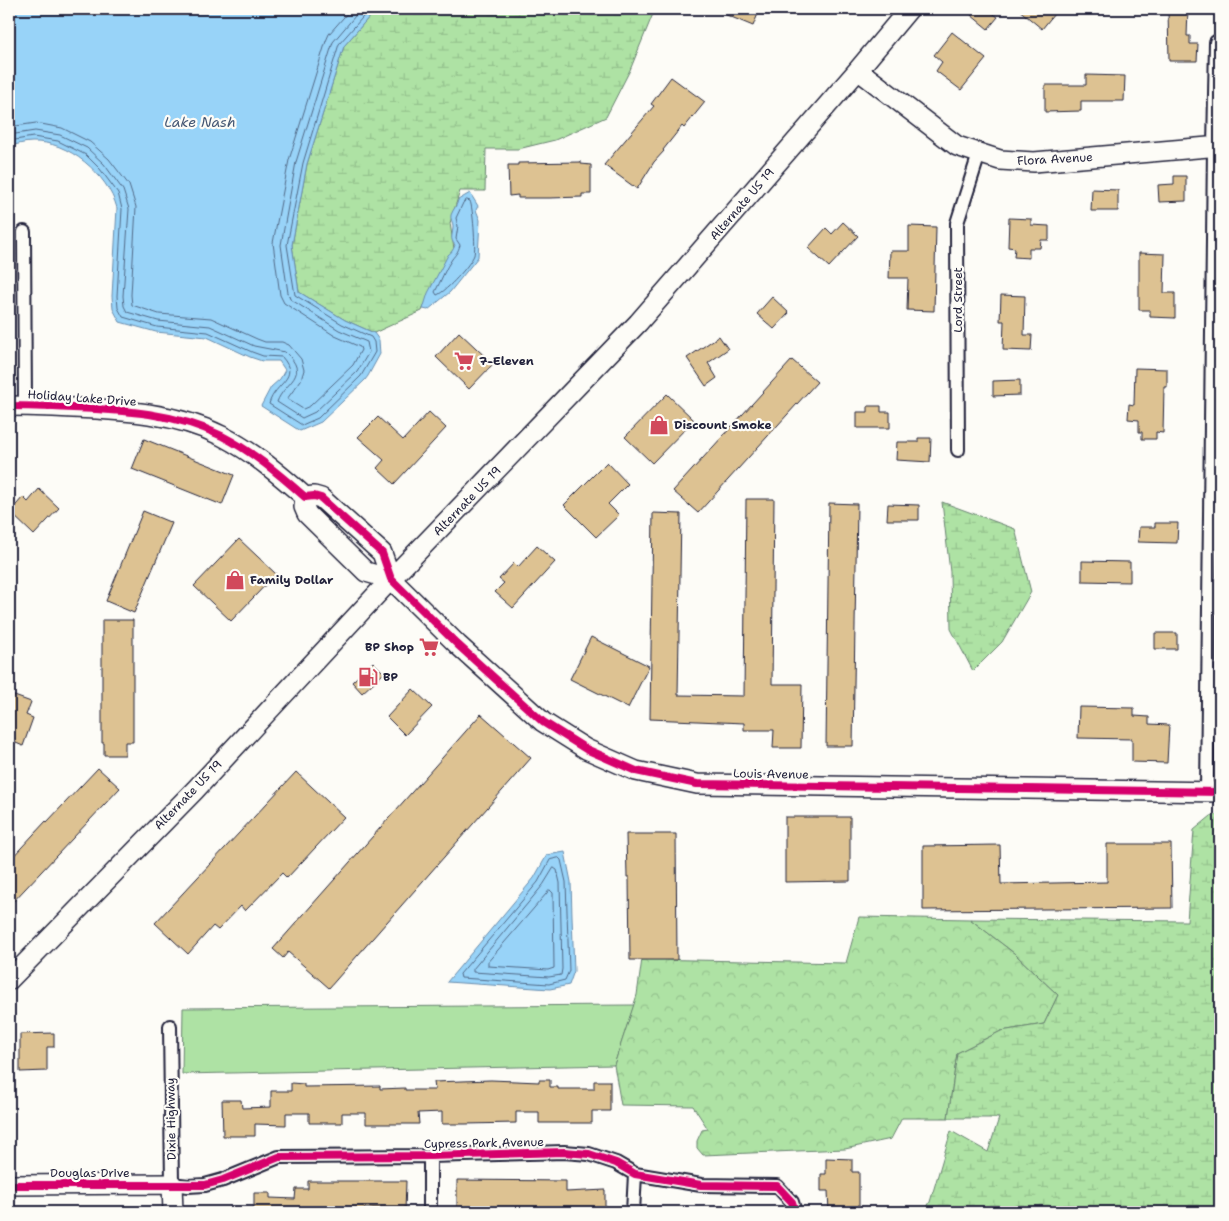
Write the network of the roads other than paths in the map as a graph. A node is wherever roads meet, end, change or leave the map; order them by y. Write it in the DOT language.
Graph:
graph roads {
  1 [pos="909,9"];
  2 [pos="1216,42"];
  3 [pos="858,70"];
  4 [pos="1217,147"];
  5 [pos="979,154"];
  6 [pos="24,232"];
  7 [pos="17,406"];
  8 [pos="958,450"];
  9 [pos="391,579"];
  10 [pos="1214,792"];
  11 [pos="9,980"];
  12 [pos="170,1026"];
  13 [pos="430,1156"];
  14 [pos="635,1174"];
  15 [pos="172,1184"];
  16 [pos="9,1185"];
  17 [pos="173,1212"];
  18 [pos="430,1212"];
  19 [pos="633,1212"];
  20 [pos="795,1212"];
  1 -- 3 [label="street, Alternate US 19"];
  2 -- 4 [label="street"];
  3 -- 5 [label="street, Flora Avenue"];
  3 -- 9 [label="street, Alternate US 19"];
  4 -- 5 [label="street, Flora Avenue"];
  4 -- 10 [label="street"];
  5 -- 8 [label="street, Lord Street"];
  6 -- 7 [label="street"];
  7 -- 9 [label="street, Holiday Lake Drive"];
  9 -- 10 [label="street, Louis Avenue"];
  9 -- 11 [label="street, Alternate US 19"];
  12 -- 15 [label="street, Dixie Highway"];
  13 -- 14 [label="street, Cypress Park Avenue"];
  13 -- 15 [label="street, Cypress Park Avenue"];
  13 -- 18 [label="street"];
  14 -- 19 [label="street"];
  14 -- 20 [label="street, Cypress Park Avenue"];
  15 -- 16 [label="street, Douglas Drive"];
  15 -- 17 [label="street, Dixie Highway"];
}
